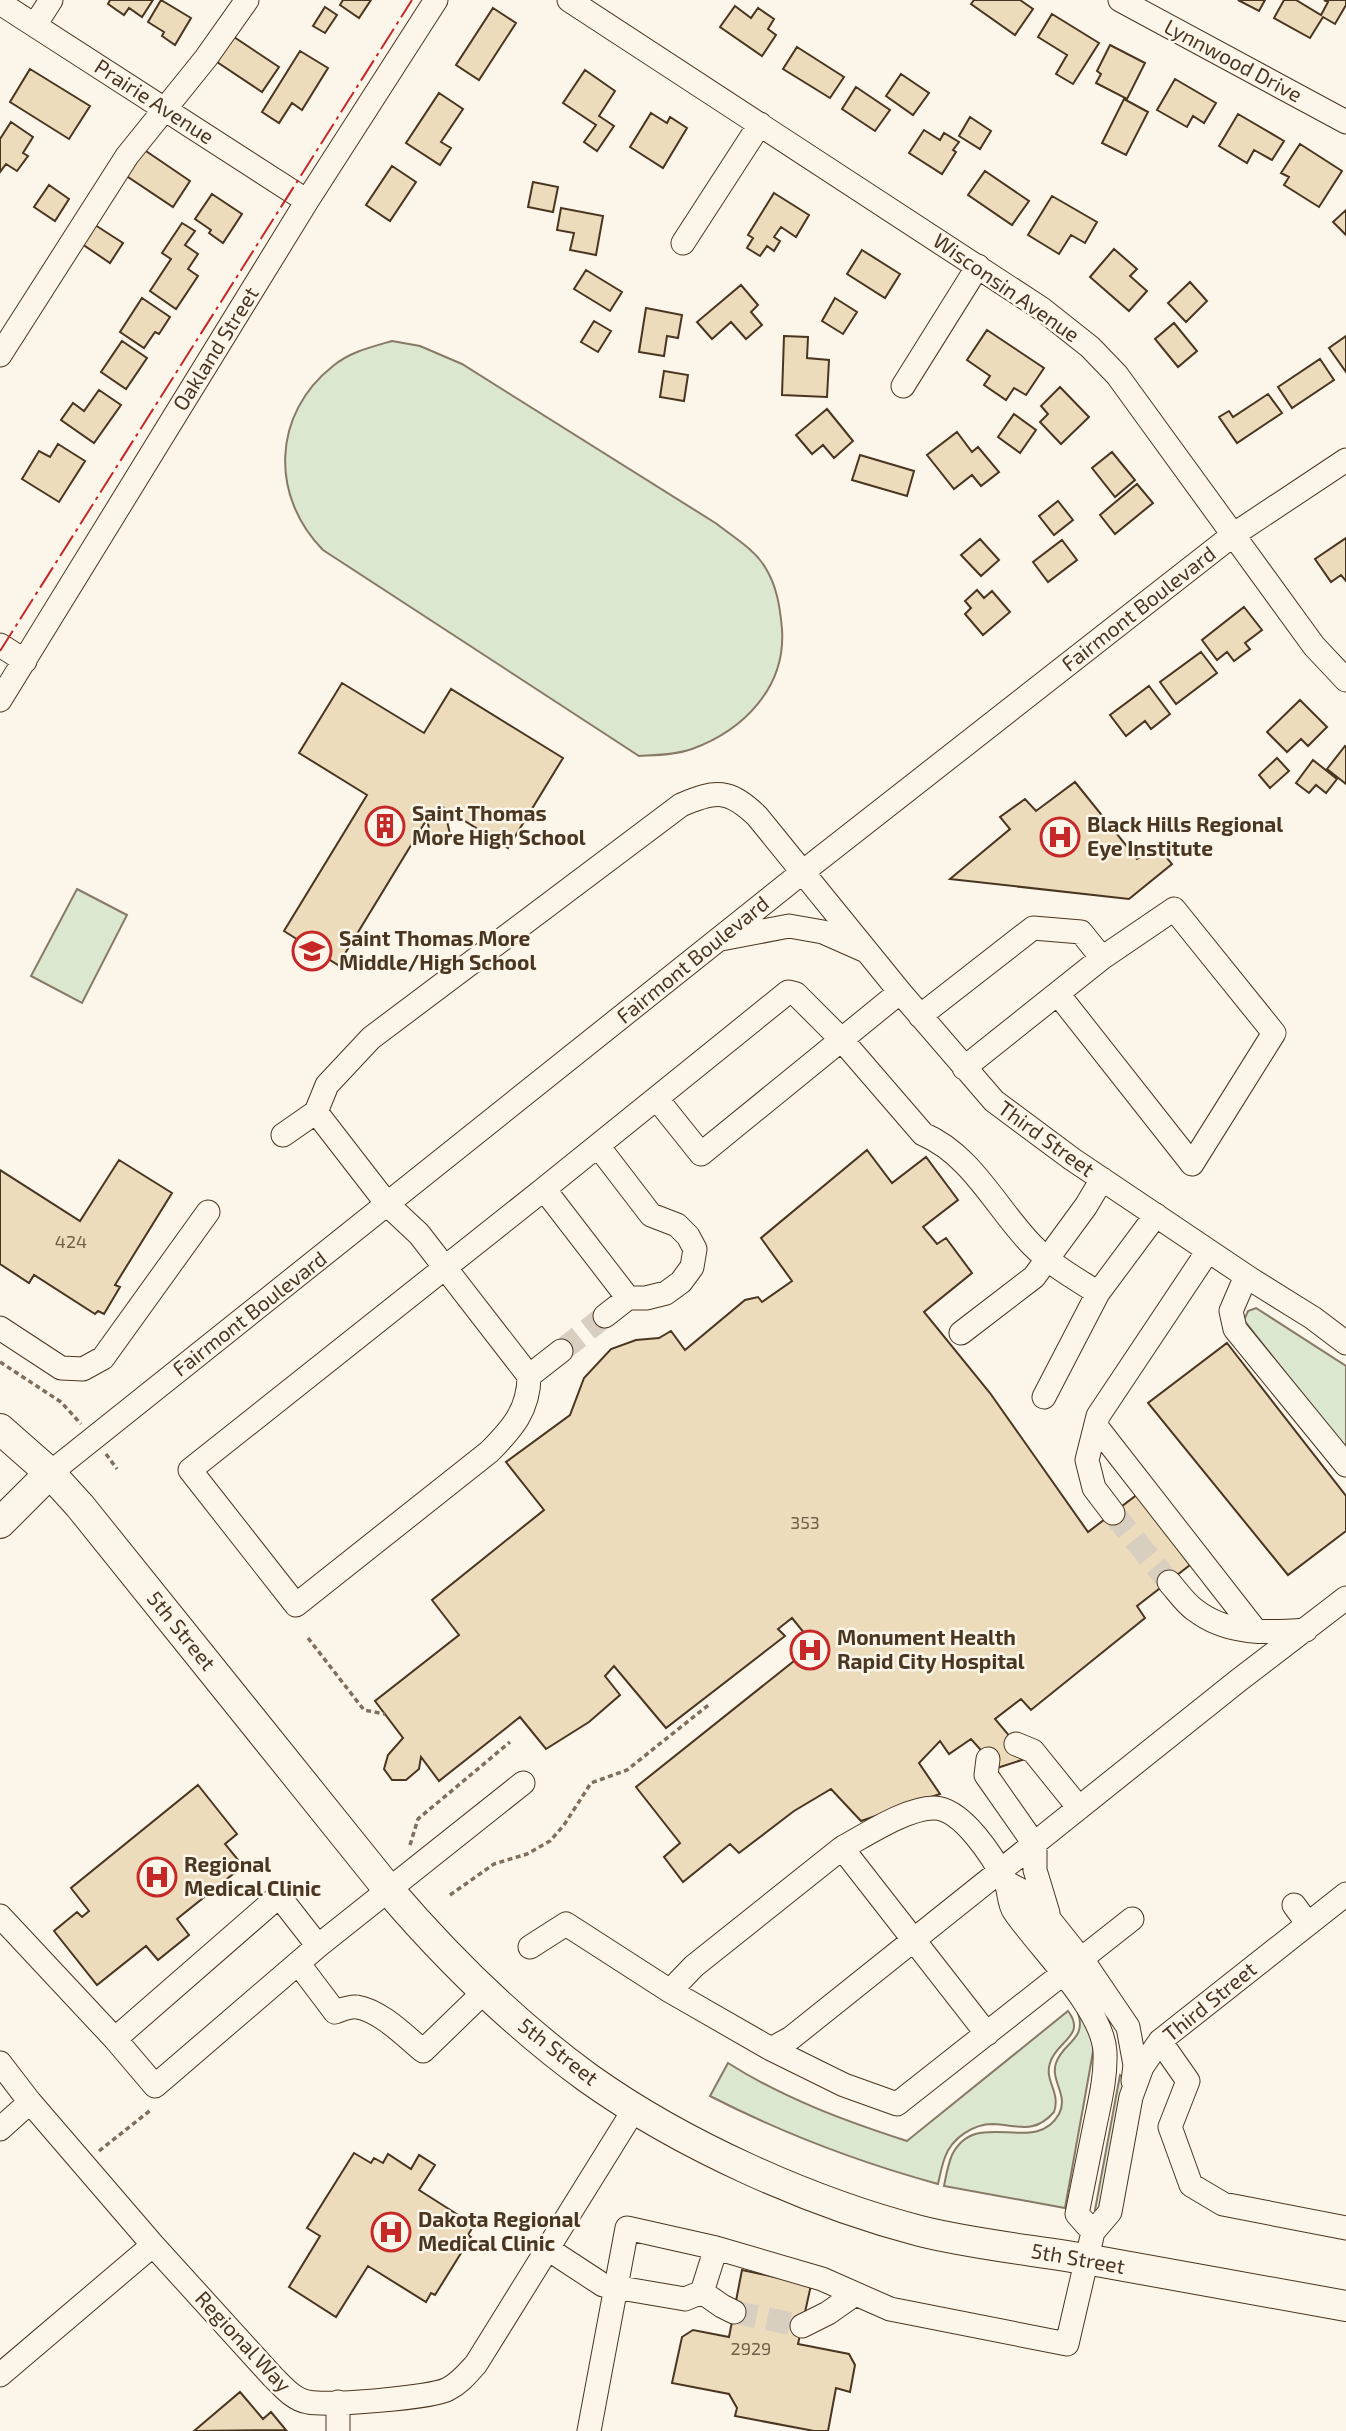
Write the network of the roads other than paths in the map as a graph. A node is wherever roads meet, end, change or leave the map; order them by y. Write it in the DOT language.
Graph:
graph roads {
  1 [pos="51,0"];
  2 [pos="247,0"];
  3 [pos="436,0"];
  4 [pos="569,0"];
  5 [pos="1120,0"];
  6 [pos="2,9"];
  7 [pos="35,26"];
  8 [pos="164,109"];
  9 [pos="1346,122"];
  10 [pos="760,124"];
  11 [pos="307,201"];
  12 [pos="683,243"];
  13 [pos="978,266"];
  14 [pos="0,355"];
  15 [pos="903,386"];
  16 [pos="1346,460"];
  17 [pos="1233,536"];
  18 [pos="0,645"];
  19 [pos="25,661"];
  20 [pos="1346,680"];
  21 [pos="0,700"];
  22 [pos="804,871"];
  23 [pos="718,940"];
  24 [pos="869,952"];
  25 [pos="1102,958"];
  26 [pos="900,992"];
  27 [pos="1058,994"];
  28 [pos="920,1016"];
  29 [pos="841,1039"];
  30 [pos="964,1068"];
  31 [pos="657,1099"];
  32 [pos="316,1112"];
  33 [pos="283,1135"];
  34 [pos="598,1146"];
  35 [pos="1102,1179"];
  36 [pos="544,1189"];
  37 [pos="388,1205"];
  38 [pos="208,1212"];
  39 [pos="1156,1215"];
  40 [pos="1208,1251"];
  41 [pos="1047,1260"];
  42 [pos="445,1269"];
  43 [pos="1246,1276"];
  44 [pos="1098,1293"];
  45 [pos="628,1298"];
  46 [pos="605,1316"];
  47 [pos="0,1328"];
  48 [pos="961,1334"];
  49 [pos="1346,1343"];
  50 [pos="561,1351"];
  51 [pos="529,1376"];
  52 [pos="1044,1397"];
  53 [pos="1096,1426"];
  54 [pos="0,1429"];
  55 [pos="1346,1465"];
  56 [pos="50,1473"];
  57 [pos="1113,1513"];
  58 [pos="0,1523"];
  59 [pos="1169,1582"];
  60 [pos="1346,1598"];
  61 [pos="1306,1630"];
  62 [pos="1256,1631"];
  63 [pos="1016,1744"];
  64 [pos="988,1759"];
  65 [pos="523,1783"];
  66 [pos="1079,1808"];
  67 [pos="1035,1845"];
  68 [pos="842,1848"];
  69 [pos="1003,1877"];
  70 [pos="388,1889"];
  71 [pos="1346,1894"];
  72 [pos="1294,1905"];
  73 [pos="0,1916"];
  74 [pos="1049,1919"];
  75 [pos="1132,1919"];
  76 [pos="1308,1924"];
  77 [pos="914,1941"];
  78 [pos="318,1946"];
  79 [pos="530,1947"];
  80 [pos="1082,1960"];
  81 [pos="298,1963"];
  82 [pos="1064,1974"];
  83 [pos="485,1991"];
  84 [pos="670,1992"];
  85 [pos="987,2034"];
  86 [pos="115,2039"];
  87 [pos="1160,2041"];
  88 [pos="771,2049"];
  89 [pos="1132,2049"];
  90 [pos="0,2063"];
  91 [pos="1103,2084"];
  92 [pos="1132,2093"];
  93 [pos="30,2102"];
  94 [pos="635,2108"];
  95 [pos="0,2129"];
  96 [pos="1346,2228"];
  97 [pos="153,2245"];
  98 [pos="1091,2246"];
  99 [pos="716,2248"];
  100 [pos="548,2249"];
  101 [pos="615,2287"];
  102 [pos="702,2292"];
  103 [pos="855,2294"];
  104 [pos="1346,2306"];
  105 [pos="734,2312"];
  106 [pos="802,2326"];
  107 [pos="0,2375"];
  108 [pos="338,2402"];
  109 [pos="338,2431"];
  110 [pos="589,2431"];
  1 -- 7 [label="street"];
  2 -- 8 [label="street"];
  3 -- 11 [label="street, Oakland Street"];
  4 -- 10 [label="street, Wisconsin Avenue"];
  5 -- 9 [label="street, Lynnwood Drive"];
  6 -- 7 [label="street, Prairie Avenue"];
  7 -- 8 [label="street, Prairie Avenue"];
  8 -- 11 [label="street, Prairie Avenue"];
  8 -- 14 [label="street"];
  10 -- 12 [label="street"];
  10 -- 13 [label="street, Wisconsin Avenue"];
  11 -- 19 [label="street, Oakland Street"];
  13 -- 15 [label="street"];
  13 -- 17 [label="street, Wisconsin Avenue"];
  16 -- 17 [label="street, Fairmont Boulevard"];
  17 -- 20 [label="street, Wisconsin Avenue"];
  17 -- 22 [label="street, Fairmont Boulevard"];
  18 -- 19 [label="street"];
  19 -- 21 [label="street, Oakland Street"];
  22 -- 23 [label="street, Fairmont Boulevard"];
  22 -- 24 [label="street, Third Street"];
  22 -- 32 [label="street, Third Street"];
  23 -- 24 [label="street"];
  23 -- 37 [label="street, Fairmont Boulevard"];
  24 -- 26 [label="street, Third Street"];
  25 -- 27 [label="street"];
  25 -- 27 [label="street"];
  25 -- 28 [label="street"];
  26 -- 28 [label="street, Third Street"];
  26 -- 29 [label="street"];
  27 -- 30 [label="street"];
  28 -- 30 [label="street, Third Street"];
  29 -- 31 [label="street"];
  29 -- 31 [label="street"];
  29 -- 41 [label="street"];
  30 -- 35 [label="street, Third Street"];
  31 -- 34 [label="street"];
  32 -- 33 [label="street"];
  32 -- 37 [label="street"];
  34 -- 36 [label="street"];
  34 -- 45 [label="street"];
  35 -- 39 [label="street, Third Street"];
  35 -- 41 [label="street"];
  36 -- 42 [label="street"];
  36 -- 45 [label="street"];
  37 -- 42 [label="street"];
  37 -- 56 [label="street, Fairmont Boulevard"];
  38 -- 47 [label="street"];
  39 -- 40 [label="street, Third Street"];
  39 -- 44 [label="street"];
  40 -- 43 [label="street, Third Street"];
  40 -- 53 [label="street"];
  41 -- 44 [label="street"];
  41 -- 48 [label="street"];
  42 -- 51 [label="street"];
  42 -- 51 [label="street"];
  43 -- 49 [label="street, Third Street"];
  43 -- 55 [label="street"];
  44 -- 52 [label="street"];
  45 -- 46 [label="street"];
  50 -- 51 [label="street"];
  53 -- 57 [label="street"];
  53 -- 62 [label="street"];
  54 -- 56 [label="main road, 5th Street"];
  56 -- 58 [label="main road"];
  56 -- 70 [label="main road, 5th Street"];
  59 -- 62 [label="street"];
  60 -- 61 [label="street"];
  61 -- 62 [label="street"];
  61 -- 66 [label="street"];
  63 -- 66 [label="street"];
  64 -- 67 [label="street"];
  65 -- 70 [label="street"];
  66 -- 67 [label="street"];
  67 -- 69 [label="street"];
  67 -- 74 [label="street"];
  68 -- 69 [label="street"];
  68 -- 77 [label="street"];
  68 -- 84 [label="street"];
  69 -- 74 [label="street"];
  69 -- 77 [label="street"];
  69 -- 82 [label="street"];
  70 -- 78 [label="street"];
  70 -- 83 [label="main road, 5th Street"];
  71 -- 76 [label="street, Third Street"];
  72 -- 76 [label="street"];
  73 -- 86 [label="street"];
  74 -- 80 [label="street"];
  75 -- 80 [label="street"];
  76 -- 87 [label="street, Third Street"];
  77 -- 85 [label="street"];
  77 -- 88 [label="street"];
  78 -- 81 [label="street"];
  78 -- 86 [label="street"];
  79 -- 84 [label="street"];
  80 -- 82 [label="street"];
  80 -- 89 [label="street"];
  81 -- 83 [label="street"];
  81 -- 86 [label="street"];
  82 -- 85 [label="street"];
  82 -- 91 [label="street"];
  83 -- 94 [label="main road, 5th Street"];
  84 -- 88 [label="street"];
  85 -- 88 [label="street"];
  87 -- 89 [label="street"];
  87 -- 92 [label="street, Third Street"];
  87 -- 96 [label="street"];
  89 -- 91 [label="street"];
  89 -- 92 [label="street"];
  90 -- 93 [label="street, Regional Way"];
  91 -- 98 [label="street"];
  92 -- 98 [label="street, Third Street"];
  93 -- 95 [label="street"];
  93 -- 97 [label="street, Regional Way"];
  94 -- 98 [label="main road, 5th Street"];
  94 -- 100 [label="street, Regional Way"];
  97 -- 107 [label="street"];
  97 -- 108 [label="street, Regional Way"];
  98 -- 103 [label="street, Third Street"];
  98 -- 104 [label="main road, 5th Street"];
  99 -- 101 [label="street"];
  99 -- 102 [label="street"];
  99 -- 103 [label="street"];
  100 -- 101 [label="street"];
  100 -- 108 [label="street, Regional Way"];
  101 -- 102 [label="street"];
  101 -- 110 [label="street"];
  102 -- 105 [label="street"];
  103 -- 106 [label="street"];
  108 -- 109 [label="street"];
}
